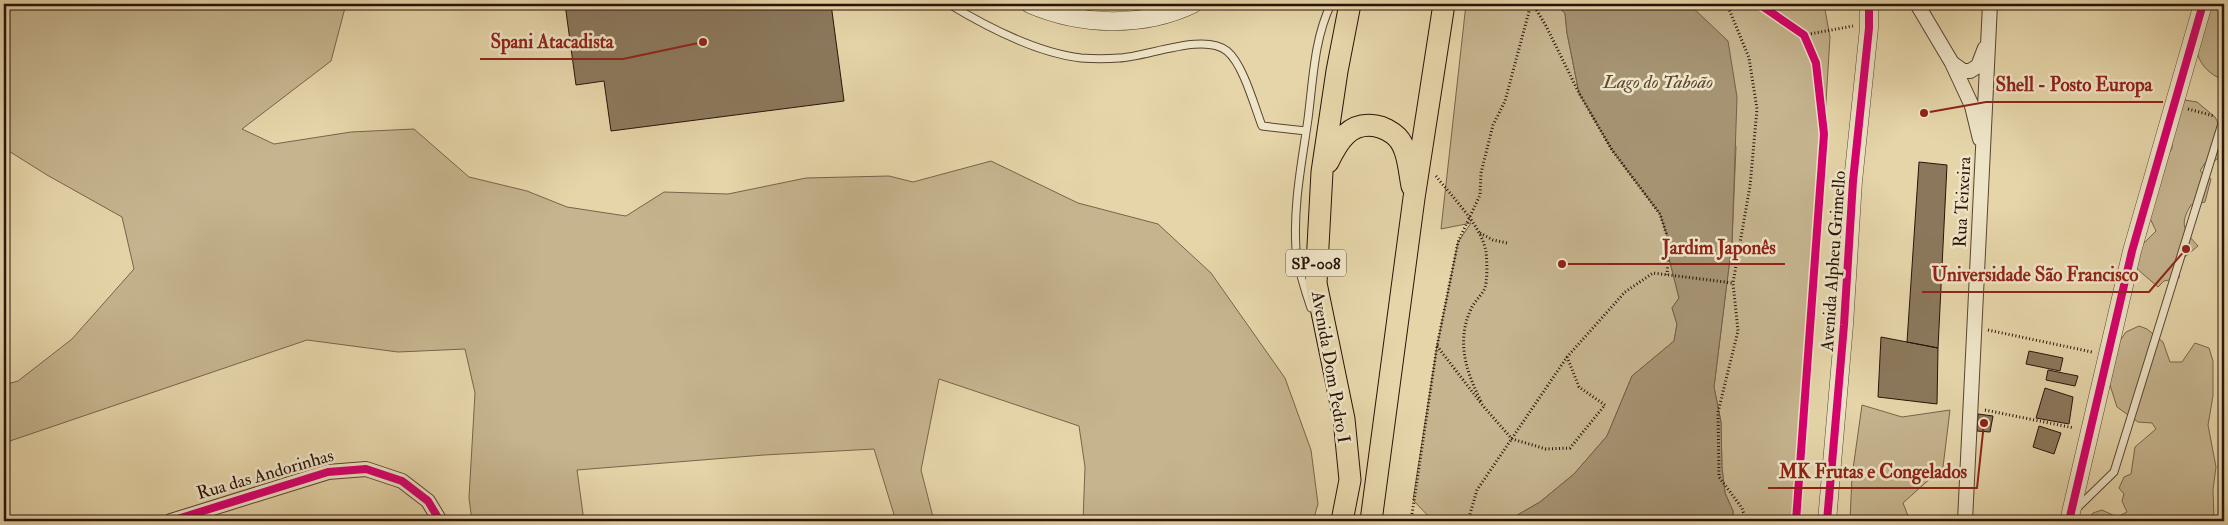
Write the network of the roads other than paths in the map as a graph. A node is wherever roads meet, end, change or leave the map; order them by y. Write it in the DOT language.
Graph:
graph roads {
  1 [pos="949,4"];
  2 [pos="1030,4"];
  3 [pos="1193,4"];
  4 [pos="1331,4"];
  5 [pos="1350,4"];
  6 [pos="1444,4"];
  7 [pos="1869,4"];
  8 [pos="1882,4"];
  9 [pos="1917,4"];
  10 [pos="1990,4"];
  11 [pos="2203,4"];
  12 [pos="1870,25"];
  13 [pos="1989,37"];
  14 [pos="1952,64"];
  15 [pos="2224,118"];
  16 [pos="1306,131"];
  17 [pos="1984,152"];
  18 [pos="1322,172"];
  19 [pos="1414,198"];
  20 [pos="1336,376"];
  21 [pos="2070,518"];
  22 [pos="171,521"];
  23 [pos="440,521"];
  24 [pos="1342,521"];
  25 [pos="1371,521"];
  26 [pos="1826,521"];
  27 [pos="1965,521"];
  1 -- 16 [label="lane"];
  2 -- 3 [label="street"];
  4 -- 16 [label="lane"];
  5 -- 18 [label="main road, Avenida Dom Pedro I / SP-008"];
  6 -- 19 [label="main road"];
  7 -- 12 [label="street, Avenida Alpheu Grimello"];
  8 -- 12 [label="street"];
  9 -- 14 [label="street"];
  10 -- 13 [label="street, Rua Teixeira"];
  11 -- 21 [label="street"];
  12 -- 26 [label="street, Avenida Alpheu Grimello"];
  13 -- 14 [label="street"];
  13 -- 17 [label="street, Rua Teixeira"];
  14 -- 17 [label="street"];
  15 -- 21 [label="lane"];
  16 -- 20 [label="lane"];
  17 -- 27 [label="street, Rua Teixeira"];
  18 -- 19 [label="main road"];
  18 -- 20 [label="main road, Avenida Dom Pedro I / SP-008"];
  19 -- 25 [label="main road"];
  20 -- 24 [label="main road, Avenida Dom Pedro I / SP-008"];
  22 -- 23 [label="street, Rua das Andorinhas"];
}
